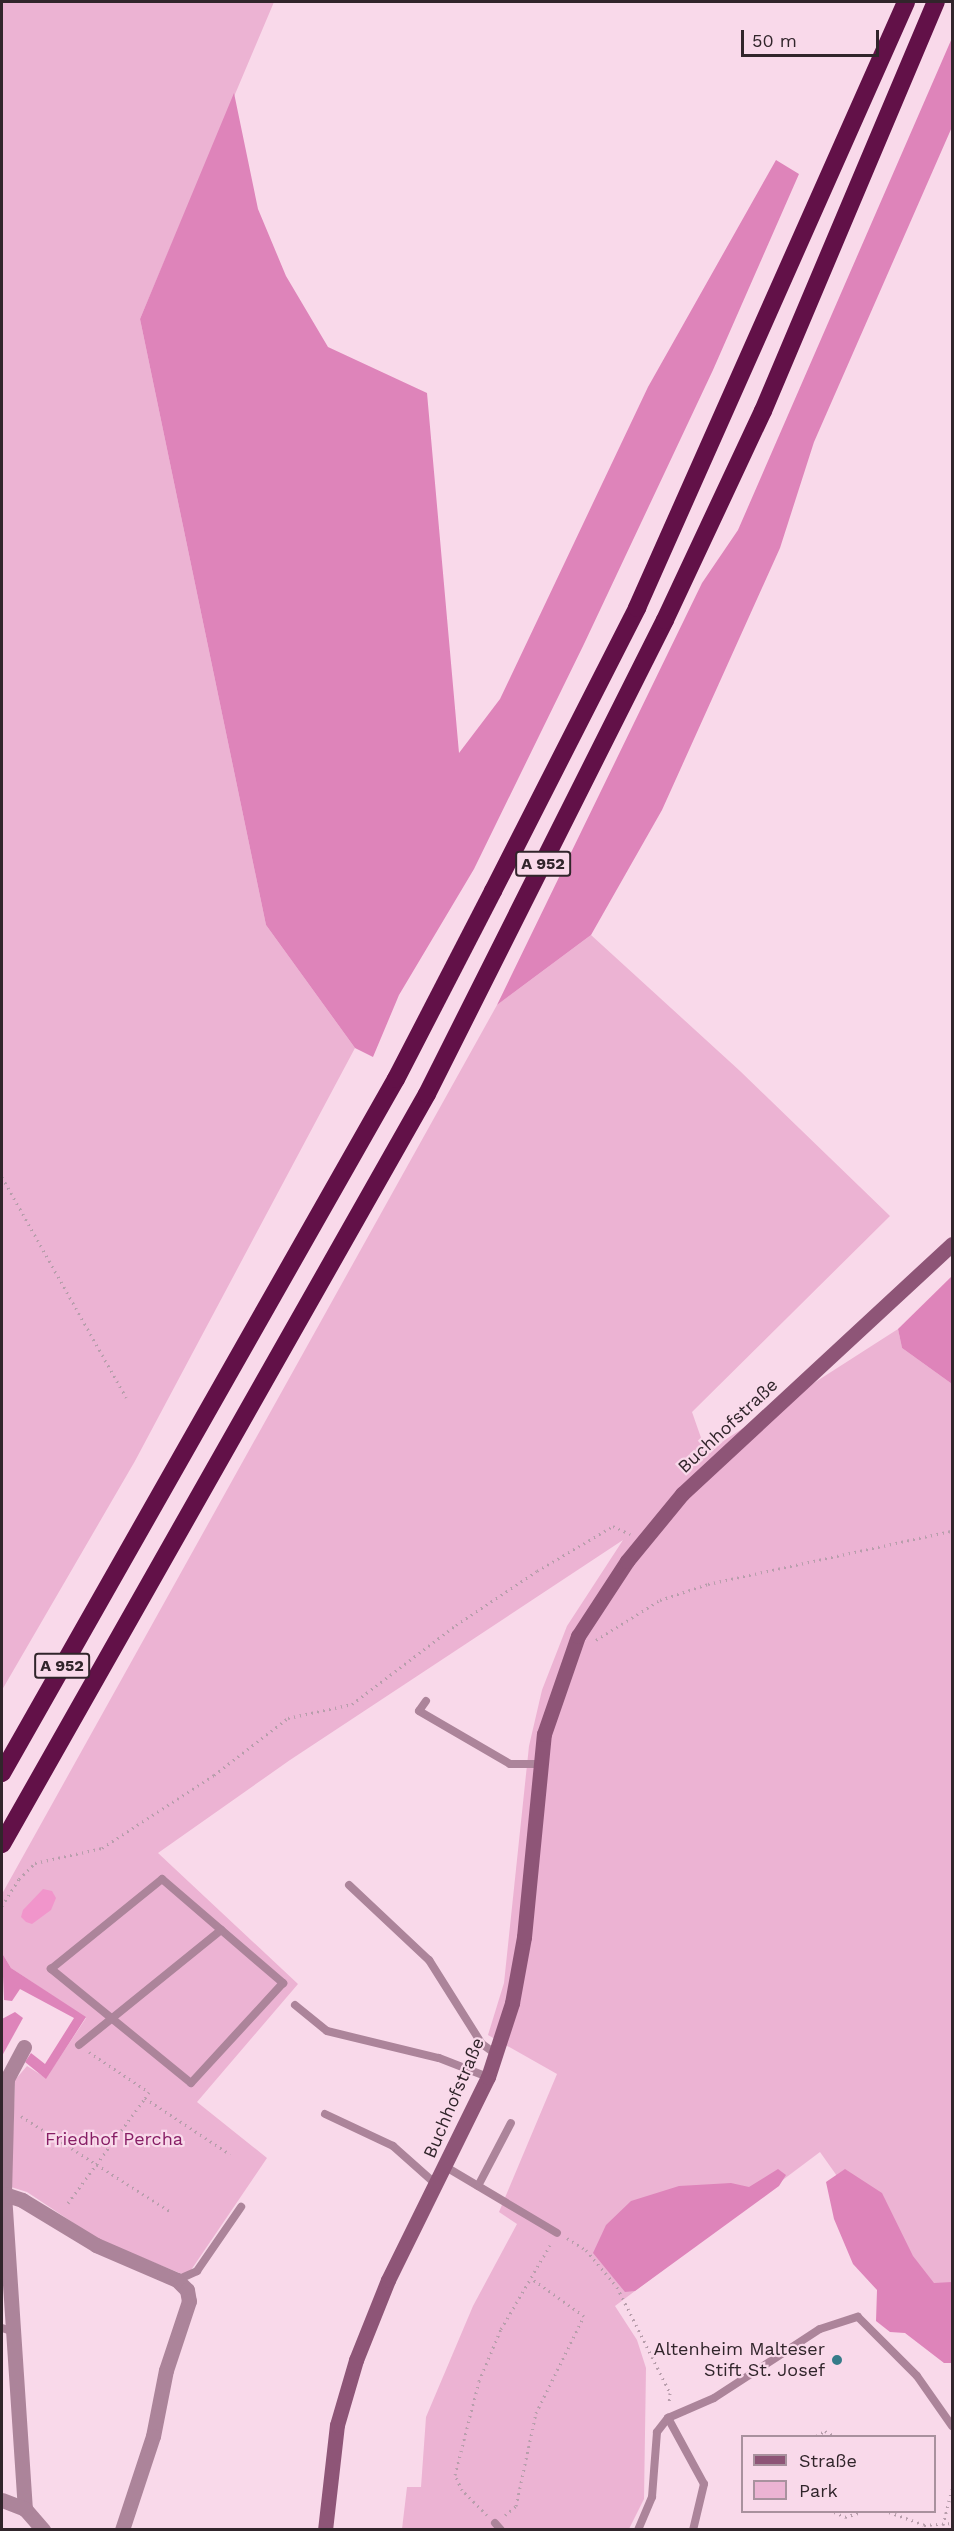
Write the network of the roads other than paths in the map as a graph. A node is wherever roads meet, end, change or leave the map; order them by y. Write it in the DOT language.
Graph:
graph roads {
  1 [pos="906,2"];
  2 [pos="936,2"];
  3 [pos="952,1244"];
  4 [pos="426,1701"];
  5 [pos="541,1764"];
  6 [pos="2,1773"];
  7 [pos="2,1844"];
  8 [pos="349,1885"];
  9 [pos="220,1930"];
  10 [pos="295,2005"];
  11 [pos="111,2021"];
  12 [pos="79,2045"];
  13 [pos="24,2047"];
  14 [pos="496,2054"];
  15 [pos="488,2077"];
  16 [pos="325,2114"];
  17 [pos="511,2123"];
  18 [pos="446,2167"];
  19 [pos="437,2185"];
  20 [pos="478,2186"];
  21 [pos="4,2194"];
  22 [pos="241,2207"];
  23 [pos="557,2233"];
  24 [pos="177,2280"];
  25 [pos="6,2329"];
  26 [pos="668,2418"];
  27 [pos="952,2426"];
  28 [pos="2,2500"];
  29 [pos="25,2510"];
  30 [pos="43,2529"];
  31 [pos="122,2529"];
  32 [pos="325,2529"];
  33 [pos="639,2529"];
  34 [pos="693,2529"];
  1 -- 6 [label="highway, A 952"];
  2 -- 7 [label="highway, A 952"];
  3 -- 5 [label="main road, Buchhofstraße"];
  4 -- 5 [label="lane"];
  5 -- 14 [label="main road, Buchhofstraße"];
  8 -- 14 [label="lane"];
  9 -- 11 [label="lane"];
  9 -- 11 [label="lane"];
  9 -- 11 [label="lane"];
  10 -- 15 [label="lane"];
  11 -- 12 [label="lane"];
  13 -- 21 [label="street"];
  14 -- 15 [label="main road, Buchhofstraße"];
  15 -- 18 [label="main road, Buchhofstraße"];
  16 -- 19 [label="lane"];
  17 -- 20 [label="lane"];
  18 -- 19 [label="main road, Buchhofstraße"];
  18 -- 20 [label="lane"];
  19 -- 32 [label="main road, Buchhofstraße"];
  20 -- 23 [label="lane"];
  21 -- 24 [label="street"];
  21 -- 25 [label="street"];
  22 -- 24 [label="lane"];
  24 -- 31 [label="street"];
  25 -- 29 [label="street"];
  26 -- 27 [label="lane"];
  26 -- 33 [label="lane"];
  26 -- 34 [label="lane"];
  28 -- 29 [label="street"];
  29 -- 30 [label="street"];
}
